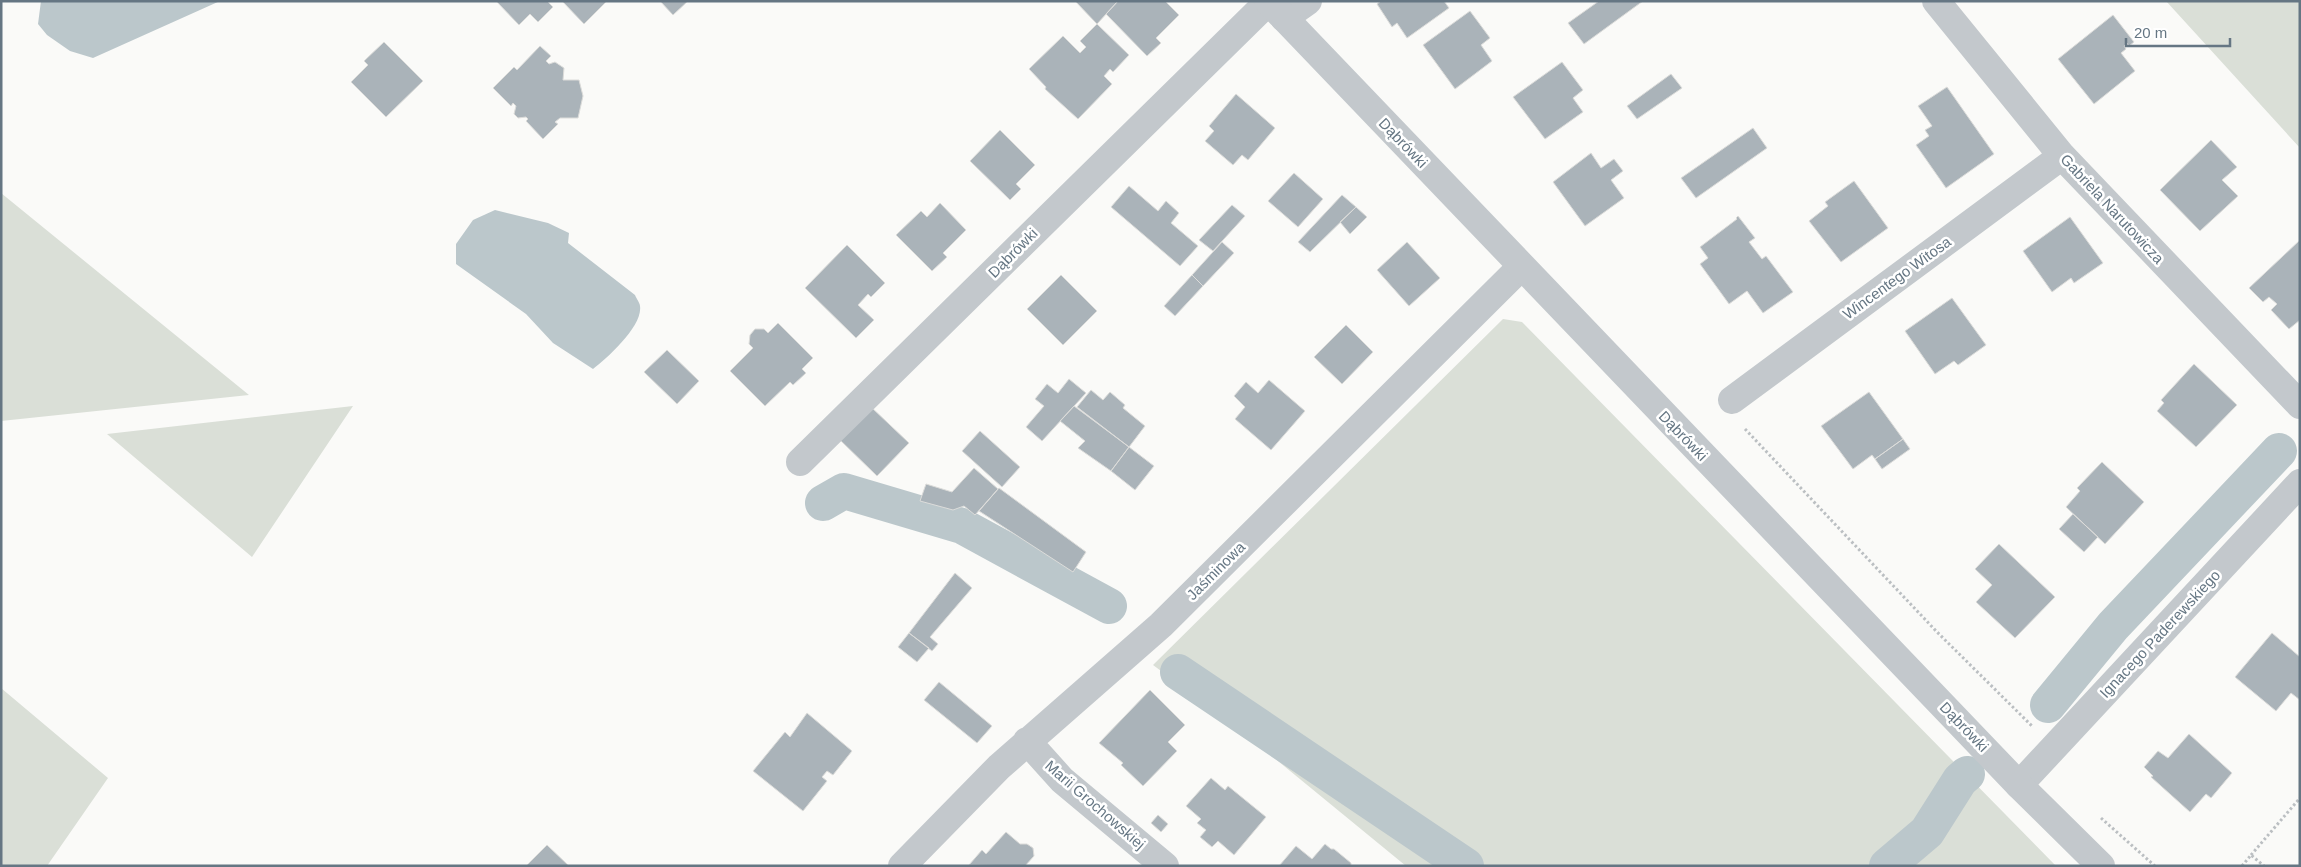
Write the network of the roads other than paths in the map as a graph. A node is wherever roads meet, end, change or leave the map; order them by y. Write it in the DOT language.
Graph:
graph roads {
  1 [pos="1308,1"];
  2 [pos="1936,1"];
  3 [pos="1274,7"];
  4 [pos="2062,156"];
  5 [pos="1521,267"];
  6 [pos="1732,400"];
  7 [pos="2300,405"];
  8 [pos="800,462"];
  9 [pos="2300,483"];
  10 [pos="1027,741"];
  11 [pos="2019,785"];
  12 [pos="902,866"];
  13 [pos="1166,866"];
  14 [pos="2101,866"];
  1 -- 3 [label="street"];
  2 -- 4 [label="street, Gabriela Narutowicza"];
  3 -- 5 [label="street, Dąbrówki"];
  3 -- 8 [label="street, Dąbrówki"];
  4 -- 6 [label="street, Wincentego Witosa"];
  4 -- 7 [label="street, Gabriela Narutowicza"];
  5 -- 10 [label="street, Jaśminowa"];
  5 -- 11 [label="street, Dąbrówki"];
  9 -- 11 [label="street, Ignacego Paderewskiego"];
  10 -- 12 [label="street, Jaśminowa"];
  10 -- 13 [label="street, Marii Grochowskiej"];
  11 -- 14 [label="street, Dąbrówki"];
}
